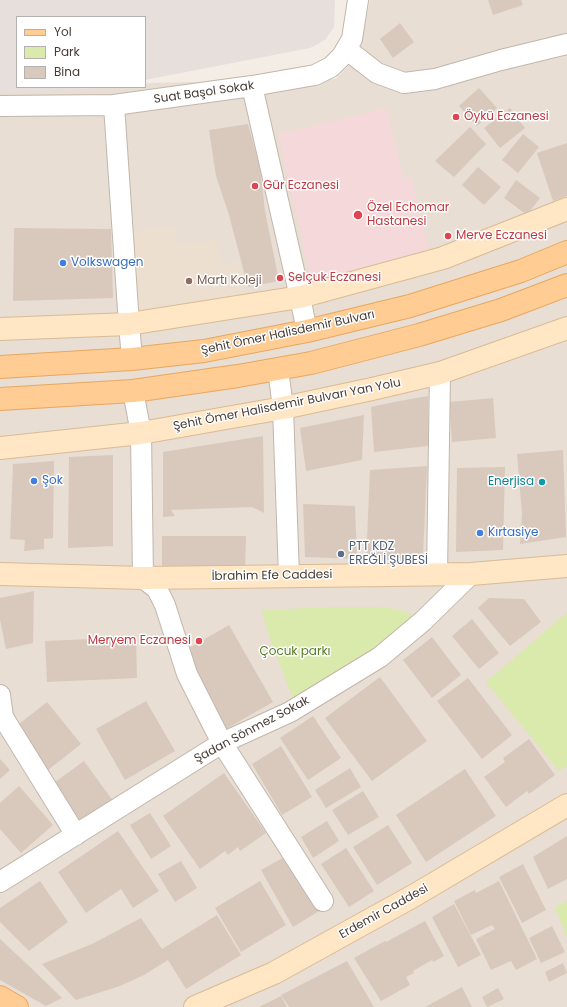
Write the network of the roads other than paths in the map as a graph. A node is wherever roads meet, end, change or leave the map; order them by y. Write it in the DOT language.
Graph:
graph roads {
  1 [pos="358,0"];
  2 [pos="567,44"];
  3 [pos="346,49"];
  4 [pos="252,86"];
  5 [pos="0,106"];
  6 [pos="114,106"];
  7 [pos="567,209"];
  8 [pos="567,252"];
  9 [pos="567,285"];
  10 [pos="300,297"];
  11 [pos="129,324"];
  12 [pos="567,328"];
  13 [pos="0,329"];
  14 [pos="307,331"];
  15 [pos="132,359"];
  16 [pos="0,367"];
  17 [pos="278,369"];
  18 [pos="440,373"];
  19 [pos="133,391"];
  20 [pos="0,399"];
  21 [pos="283,408"];
  22 [pos="141,433"];
  23 [pos="0,448"];
  24 [pos="567,566"];
  25 [pos="0,574"];
  26 [pos="436,574"];
  27 [pos="471,574"];
  28 [pos="289,576"];
  29 [pos="143,578"];
  30 [pos="0,695"];
  31 [pos="2,717"];
  32 [pos="222,743"];
  33 [pos="567,805"];
  34 [pos="76,835"];
  35 [pos="0,882"];
  36 [pos="323,901"];
  37 [pos="0,997"];
  38 [pos="17,1007"];
  39 [pos="195,1007"];
  1 -- 3 [label="street, Suat Başol Sokak"];
  2 -- 3 [label="street"];
  3 -- 4 [label="street, Suat Başol Sokak"];
  4 -- 6 [label="street, Suat Başol Sokak"];
  4 -- 10 [label="street"];
  5 -- 6 [label="street, Suat Başol Sokak"];
  6 -- 11 [label="street"];
  7 -- 10 [label="street"];
  8 -- 14 [label="main road, Şehit Ömer Halisdemir Bulvarı"];
  9 -- 17 [label="main road"];
  10 -- 11 [label="street"];
  10 -- 14 [label="street"];
  11 -- 13 [label="street"];
  11 -- 15 [label="street"];
  12 -- 18 [label="street, Şehit Ömer Halisdemir Bulvarı Yan Yolu"];
  14 -- 15 [label="main road, Şehit Ömer Halisdemir Bulvarı"];
  15 -- 16 [label="main road, Şehit Ömer Halisdemir Bulvarı"];
  17 -- 19 [label="main road"];
  17 -- 21 [label="street"];
  18 -- 21 [label="street, Şehit Ömer Halisdemir Bulvarı Yan Yolu"];
  18 -- 26 [label="street"];
  19 -- 20 [label="main road"];
  19 -- 22 [label="street"];
  21 -- 22 [label="street, Şehit Ömer Halisdemir Bulvarı Yan Yolu"];
  21 -- 28 [label="street"];
  22 -- 23 [label="street, Şehit Ömer Halisdemir Bulvarı Yan Yolu"];
  22 -- 29 [label="street"];
  24 -- 27 [label="street, İbrahim Efe Caddesi"];
  25 -- 29 [label="street, İbrahim Efe Caddesi"];
  26 -- 27 [label="street, İbrahim Efe Caddesi"];
  26 -- 28 [label="street, İbrahim Efe Caddesi"];
  27 -- 32 [label="street, Şadan Sönmez Sokak"];
  28 -- 29 [label="street, İbrahim Efe Caddesi"];
  29 -- 32 [label="street"];
  30 -- 31 [label="street"];
  31 -- 34 [label="street"];
  32 -- 34 [label="street, Şadan Sönmez Sokak"];
  32 -- 36 [label="street"];
  33 -- 39 [label="street, Erdemir Caddesi"];
  34 -- 35 [label="street, Şadan Sönmez Sokak"];
  37 -- 38 [label="main road"];
}
